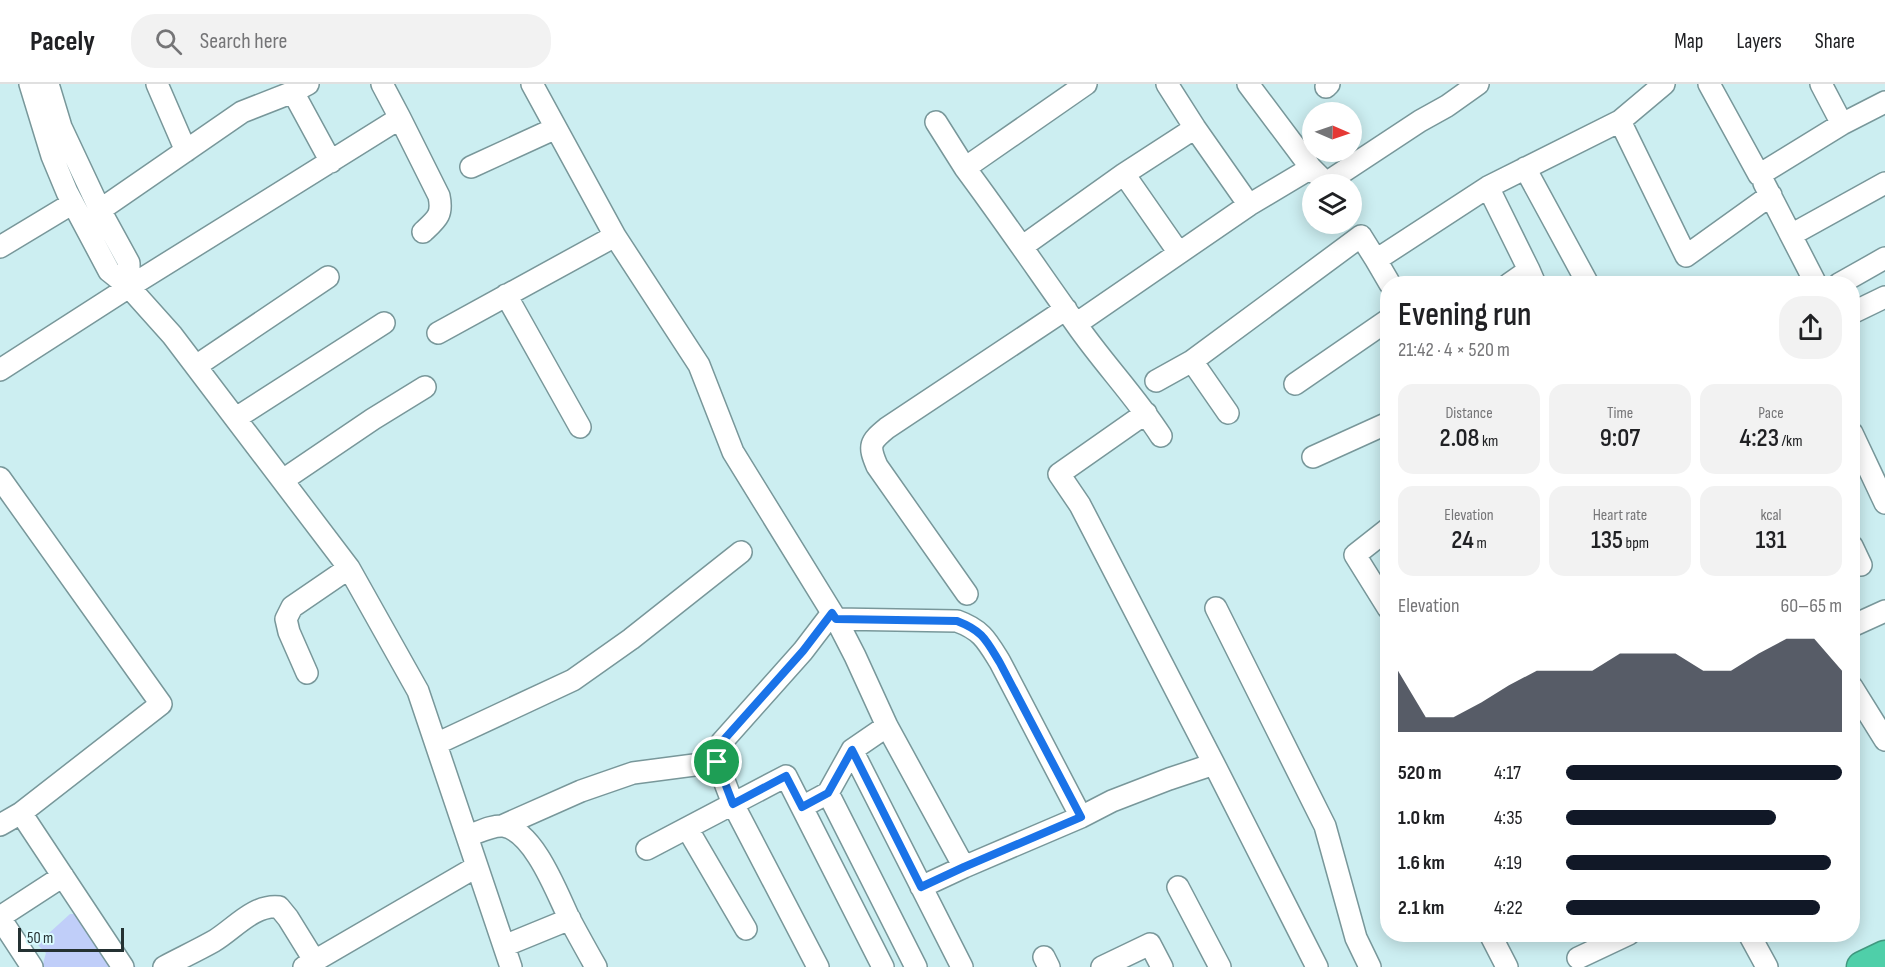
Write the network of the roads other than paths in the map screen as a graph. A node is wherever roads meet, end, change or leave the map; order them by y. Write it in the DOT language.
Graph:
graph roads {
  1 [pos="30,84"];
  2 [pos="48,84"];
  3 [pos="157,84"];
  4 [pos="382,84"];
  5 [pos="532,84"];
  6 [pos="1086,84"];
  7 [pos="1167,84"];
  8 [pos="1248,84"];
  9 [pos="1478,84"];
  10 [pos="1664,84"];
  11 [pos="1709,84"];
  12 [pos="1821,84"];
  13 [pos="301,88"];
  14 [pos="1885,102"];
  15 [pos="400,118"];
  16 [pos="1620,121"];
  17 [pos="936,123"];
  18 [pos="1842,124"];
  19 [pos="556,128"];
  20 [pos="1195,128"];
  21 [pos="186,151"];
  22 [pos="331,162"];
  23 [pos="471,167"];
  24 [pos="965,168"];
  25 [pos="1525,168"];
  26 [pos="1124,174"];
  27 [pos="1317,174"];
  28 [pos="1330,174"];
  29 [pos="1759,175"];
  30 [pos="1885,183"];
  31 [pos="1302,186"];
  32 [pos="1488,187"];
  33 [pos="1771,195"];
  34 [pos="73,203"];
  35 [pos="1249,205"];
  36 [pos="100,210"];
  37 [pos="423,232"];
  38 [pos="1350,234"];
  39 [pos="1359,234"];
  40 [pos="1791,235"];
  41 [pos="615,236"];
  42 [pos="1023,246"];
  43 [pos="0,247"];
  44 [pos="1179,253"];
  45 [pos="1885,258"];
  46 [pos="1376,260"];
  47 [pos="1385,276"];
  48 [pos="1532,276"];
  49 [pos="1584,276"];
  50 [pos="1812,276"];
  51 [pos="1853,276"];
  52 [pos="328,277"];
  53 [pos="129,287"];
  54 [pos="506,295"];
  55 [pos="1885,297"];
  56 [pos="1860,309"];
  57 [pos="1071,317"];
  58 [pos="384,323"];
  59 [pos="1380,326"];
  60 [pos="438,333"];
  61 [pos="1192,361"];
  62 [pos="196,366"];
  63 [pos="0,370"];
  64 [pos="1156,381"];
  65 [pos="1295,384"];
  66 [pos="424,387"];
  67 [pos="1146,413"];
  68 [pos="1227,413"];
  69 [pos="236,418"];
  70 [pos="580,427"];
  71 [pos="1380,427"];
  72 [pos="1161,436"];
  73 [pos="1860,450"];
  74 [pos="1313,457"];
  75 [pos="0,478"];
  76 [pos="283,480"];
  77 [pos="1885,503"];
  78 [pos="1380,535"];
  79 [pos="741,552"];
  80 [pos="350,568"];
  81 [pos="967,594"];
  82 [pos="1380,595"];
  83 [pos="1216,608"];
  84 [pos="834,616"];
  85 [pos="1883,616"];
  86 [pos="1860,623"];
  87 [pos="308,673"];
  88 [pos="1860,700"];
  89 [pos="887,726"];
  90 [pos="1885,740"];
  91 [pos="436,744"];
  92 [pos="852,750"];
  93 [pos="717,762"];
  94 [pos="1214,764"];
  95 [pos="828,793"];
  96 [pos="733,804"];
  97 [pos="802,807"];
  98 [pos="21,813"];
  99 [pos="1081,817"];
  100 [pos="0,825"];
  101 [pos="502,826"];
  102 [pos="687,828"];
  103 [pos="467,836"];
  104 [pos="647,849"];
  105 [pos="476,867"];
  106 [pos="964,867"];
  107 [pos="63,876"];
  108 [pos="1178,886"];
  109 [pos="921,887"];
  110 [pos="0,917"];
  111 [pos="570,919"];
  112 [pos="746,929"];
  113 [pos="1494,942"];
  114 [pos="1612,942"];
  115 [pos="1752,942"];
  116 [pos="504,946"];
  117 [pos="1885,956"];
  118 [pos="1578,958"];
  119 [pos="309,964"];
  120 [pos="1310,965"];
  121 [pos="1763,966"];
  122 [pos="32,967"];
  123 [pos="123,967"];
  124 [pos="164,967"];
  125 [pos="511,967"];
  126 [pos="596,967"];
  127 [pos="818,967"];
  128 [pos="883,967"];
  129 [pos="916,967"];
  130 [pos="962,967"];
  131 [pos="1102,967"];
  132 [pos="1162,967"];
  133 [pos="1220,967"];
  134 [pos="1370,967"];
  135 [pos="1507,967"];
  136 [pos="1862,967"];
  1 -- 34 [label="street"];
  2 -- 36 [label="street"];
  3 -- 21 [label="street"];
  4 -- 15 [label="street"];
  5 -- 19 [label="street"];
  6 -- 24 [label="street"];
  7 -- 20 [label="street"];
  8 -- 27 [label="street"];
  9 -- 28 [label="street"];
  10 -- 16 [label="street"];
  11 -- 29 [label="street"];
  12 -- 18 [label="street"];
  13 -- 21 [label="street"];
  13 -- 22 [label="street"];
  14 -- 18 [label="street"];
  15 -- 22 [label="street"];
  15 -- 37 [label="street"];
  16 -- 25 [label="street"];
  16 -- 33 [label="street"];
  17 -- 24 [label="street"];
  18 -- 29 [label="street"];
  19 -- 23 [label="street"];
  19 -- 41 [label="street"];
  20 -- 26 [label="street"];
  20 -- 35 [label="street"];
  21 -- 36 [label="street"];
  22 -- 53 [label="street"];
  24 -- 42 [label="street"];
  25 -- 32 [label="street"];
  25 -- 49 [label="street"];
  26 -- 42 [label="street"];
  26 -- 44 [label="street"];
  29 -- 33 [label="street"];
  30 -- 40 [label="street"];
  31 -- 35 [label="street"];
  32 -- 46 [label="street"];
  32 -- 48 [label="street"];
  33 -- 40 [label="street"];
  34 -- 43 [label="street"];
  34 -- 53 [label="street"];
  35 -- 44 [label="street"];
  36 -- 53 [label="street"];
  38 -- 61 [label="street"];
  39 -- 46 [label="street"];
  40 -- 50 [label="street"];
  41 -- 54 [label="street"];
  41 -- 84 [label="street"];
  42 -- 57 [label="street"];
  44 -- 57 [label="street"];
  45 -- 51 [label="street"];
  46 -- 47 [label="street"];
  52 -- 62 [label="street"];
  53 -- 62 [label="street"];
  53 -- 63 [label="street"];
  54 -- 60 [label="street"];
  54 -- 70 [label="street"];
  55 -- 56 [label="street"];
  57 -- 67 [label="street"];
  57 -- 81 [label="street"];
  58 -- 69 [label="street"];
  59 -- 65 [label="street"];
  61 -- 64 [label="street"];
  61 -- 68 [label="street"];
  62 -- 69 [label="street"];
  66 -- 76 [label="street"];
  67 -- 72 [label="street"];
  67 -- 94 [label="street"];
  69 -- 76 [label="street"];
  71 -- 74 [label="street"];
  73 -- 77 [label="street"];
  75 -- 98 [label="street"];
  76 -- 80 [label="street"];
  78 -- 82 [label="street"];
  79 -- 91 [label="street"];
  80 -- 87 [label="street"];
  80 -- 91 [label="street"];
  83 -- 134 [label="street"];
  84 -- 89 [label="street"];
  84 -- 93 [label="street"];
  84 -- 99 [label="street"];
  85 -- 86 [label="street"];
  88 -- 90 [label="street"];
  89 -- 92 [label="street"];
  89 -- 106 [label="street"];
  91 -- 103 [label="street"];
  92 -- 95 [label="street"];
  92 -- 109 [label="street"];
  93 -- 96 [label="street"];
  93 -- 101 [label="street"];
  94 -- 99 [label="street"];
  94 -- 120 [label="street"];
  95 -- 97 [label="street"];
  95 -- 129 [label="street"];
  96 -- 97 [label="street"];
  96 -- 102 [label="street"];
  96 -- 127 [label="street"];
  97 -- 128 [label="street"];
  98 -- 100 [label="street"];
  98 -- 107 [label="street"];
  99 -- 106 [label="street"];
  101 -- 103 [label="street"];
  101 -- 111 [label="street"];
  102 -- 104 [label="street"];
  102 -- 112 [label="street"];
  103 -- 105 [label="street"];
  105 -- 116 [label="street"];
  105 -- 119 [label="street"];
  106 -- 109 [label="street"];
  107 -- 110 [label="street"];
  107 -- 123 [label="street"];
  108 -- 133 [label="street"];
  109 -- 130 [label="street"];
  110 -- 122 [label="street"];
  111 -- 116 [label="street"];
  111 -- 126 [label="street"];
  113 -- 135 [label="street"];
  114 -- 118 [label="street"];
  115 -- 121 [label="street"];
  116 -- 125 [label="street"];
  117 -- 136 [label="highway"];
  119 -- 124 [label="street"];
  131 -- 132 [label="street"];
}
